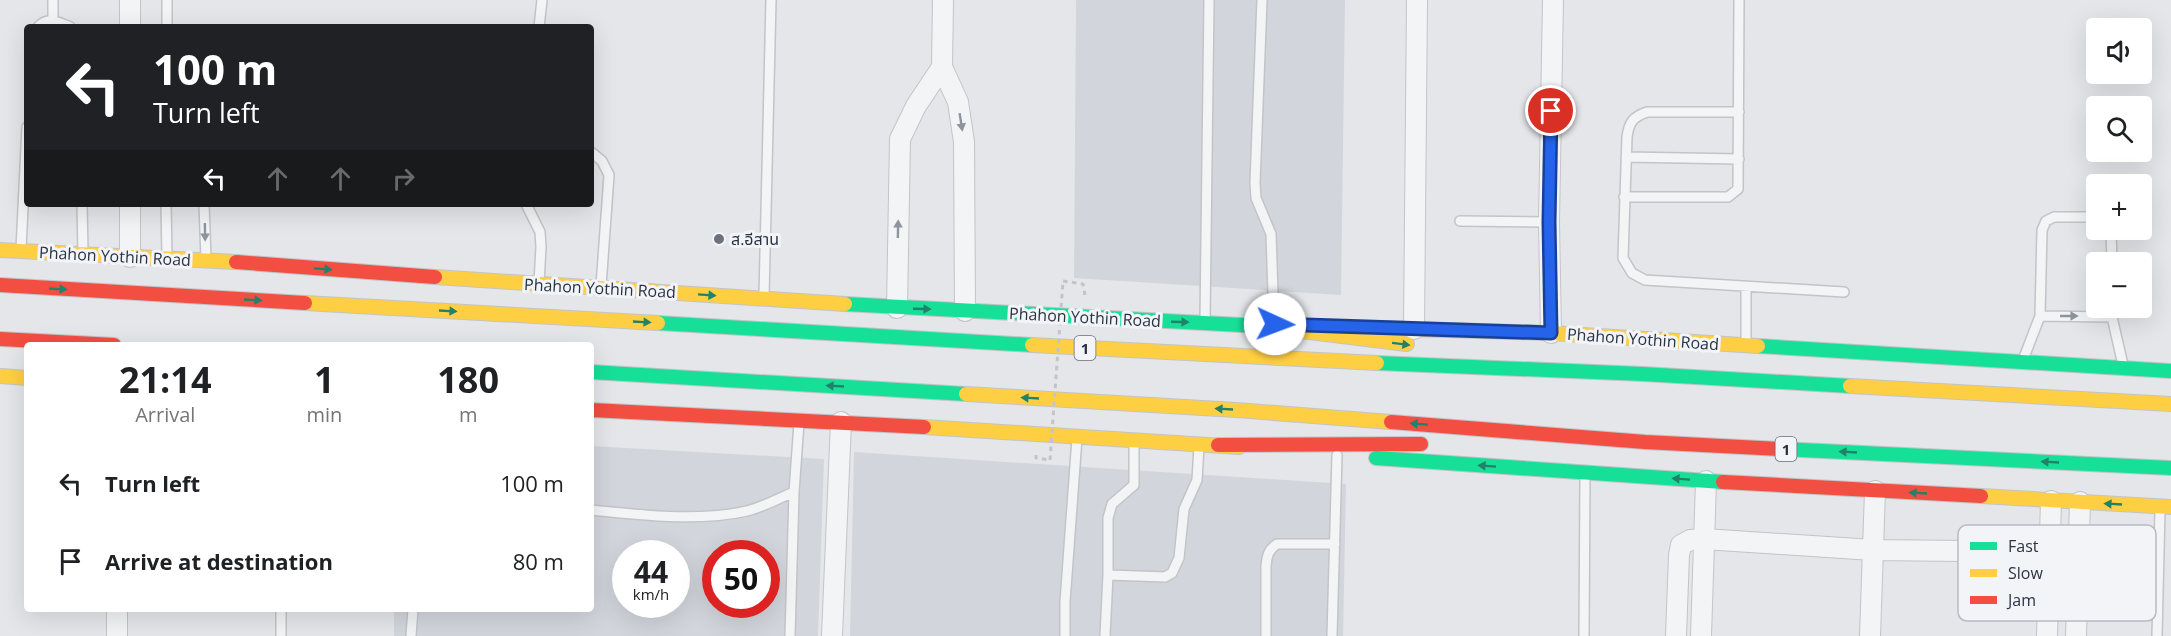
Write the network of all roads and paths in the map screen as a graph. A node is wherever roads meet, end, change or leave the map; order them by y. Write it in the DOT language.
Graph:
graph roads {
  1 [pos="53,0"];
  2 [pos="130,0"];
  3 [pos="167,0"];
  4 [pos="542,0"];
  5 [pos="771,0"];
  6 [pos="943,0"];
  7 [pos="1209,0"];
  8 [pos="1262,0"];
  9 [pos="1417,0"];
  10 [pos="1553,0"];
  11 [pos="1739,0"];
  12 [pos="53,20"];
  13 [pos="41,24"];
  14 [pos="63,24"];
  15 [pos="130,24"];
  16 [pos="167,24"];
  17 [pos="539,24"];
  18 [pos="942,67"];
  19 [pos="1739,112"];
  20 [pos="594,154"];
  21 [pos="1626,157"];
  22 [pos="1739,159"];
  23 [pos="24,189"];
  24 [pos="1624,197"];
  25 [pos="82,207"];
  26 [pos="130,207"];
  27 [pos="166,207"];
  28 [pos="204,207"];
  29 [pos="528,207"];
  30 [pos="2086,217"];
  31 [pos="1460,221"];
  32 [pos="1549,222"];
  33 [pos="0,250"];
  34 [pos="21,251"];
  35 [pos="83,254"];
  36 [pos="130,257"];
  37 [pos="167,259"];
  38 [pos="206,261"];
  39 [pos="1063,281"];
  40 [pos="0,285"];
  41 [pos="539,285"];
  42 [pos="1746,287"];
  43 [pos="601,288"];
  44 [pos="1844,292"];
  45 [pos="764,298"];
  46 [pos="897,308"];
  47 [pos="964,311"];
  48 [pos="2086,313"];
  49 [pos="2040,316"];
  50 [pos="2113,318"];
  51 [pos="1205,322"];
  52 [pos="1275,324"];
  53 [pos="1260,326"];
  54 [pos="1551,333"];
  55 [pos="1418,338"];
  56 [pos="0,339"];
  57 [pos="57,342"];
  58 [pos="1746,346"];
  59 [pos="1480,354"];
  60 [pos="2022,363"];
  61 [pos="2124,368"];
  62 [pos="2171,371"];
  63 [pos="594,372"];
  64 [pos="1643,374"];
  65 [pos="0,376"];
  66 [pos="24,378"];
  67 [pos="2171,404"];
  68 [pos="594,410"];
  69 [pos="799,421"];
  70 [pos="841,422"];
  71 [pos="1077,436"];
  72 [pos="1134,440"];
  73 [pos="1645,442"];
  74 [pos="1479,443"];
  75 [pos="1199,444"];
  76 [pos="1431,444"];
  77 [pos="1218,445"];
  78 [pos="1337,455"];
  79 [pos="1050,460"];
  80 [pos="2171,468"];
  81 [pos="1585,473"];
  82 [pos="1706,481"];
  83 [pos="1875,491"];
  84 [pos="794,492"];
  85 [pos="2051,501"];
  86 [pos="2080,502"];
  87 [pos="2166,507"];
  88 [pos="594,510"];
  89 [pos="2050,525"];
  90 [pos="2079,525"];
  91 [pos="1704,539"];
  92 [pos="1335,544"];
  93 [pos="1873,550"];
  94 [pos="1958,551"];
  95 [pos="1108,575"];
  96 [pos="117,612"];
  97 [pos="281,612"];
  98 [pos="413,612"];
  99 [pos="2047,621"];
  100 [pos="2076,621"];
  101 [pos="117,636"];
  102 [pos="281,636"];
  103 [pos="411,636"];
  104 [pos="790,636"];
  105 [pos="832,636"];
  106 [pos="1065,636"];
  107 [pos="1105,636"];
  108 [pos="1266,636"];
  109 [pos="1332,636"];
  110 [pos="1584,636"];
  111 [pos="1676,636"];
  112 [pos="1701,636"];
  113 [pos="1870,636"];
  114 [pos="2047,636"];
  115 [pos="2076,636"];
  116 [pos="2157,636"];
  1 -- 12 [label="lane"];
  2 -- 15 [label="street"];
  3 -- 16 [label="lane"];
  4 -- 17 [label="lane"];
  5 -- 45 [label="lane"];
  6 -- 18 [label="street"];
  7 -- 51 [label="lane"];
  8 -- 52 [label="lane"];
  9 -- 55 [label="street"];
  10 -- 32 [label="street"];
  11 -- 19 [label="lane"];
  12 -- 13 [label="lane"];
  12 -- 14 [label="lane"];
  46 -- 18 [label="street, one-way"];
  18 -- 47 [label="street, one-way"];
  19 -- 21 [label="lane"];
  19 -- 22 [label="lane"];
  20 -- 43 [label="lane"];
  21 -- 22 [label="lane"];
  21 -- 24 [label="lane"];
  22 -- 24 [label="lane"];
  23 -- 34 [label="lane"];
  24 -- 42 [label="lane"];
  25 -- 35 [label="lane"];
  26 -- 36 [label="street"];
  27 -- 37 [label="lane"];
  28 -- 38 [label="lane, one-way"];
  29 -- 41 [label="lane"];
  30 -- 49 [label="lane"];
  31 -- 32 [label="lane"];
  32 -- 54 [label="street"];
  33 -- 34 [label="main road, Phahon Yothin Road / 1"];
  34 -- 35 [label="main road, Phahon Yothin Road / 1"];
  35 -- 36 [label="main road, Phahon Yothin Road / 1"];
  36 -- 37 [label="main road, Phahon Yothin Road / 1"];
  37 -- 38 [label="main road, Phahon Yothin Road / 1"];
  38 -- 41 [label="main road, Phahon Yothin Road / 1, one-way"];
  39 -- 79 [label="path, bridge"];
  40 -- 64 [label="main road, Phahon Yothin Road / 1, one-way"];
  41 -- 43 [label="main road, Phahon Yothin Road / 1"];
  42 -- 44 [label="lane"];
  42 -- 58 [label="lane"];
  43 -- 45 [label="main road, Phahon Yothin Road / 1, one-way"];
  45 -- 46 [label="main road, Phahon Yothin Road / 1"];
  46 -- 47 [label="main road, Phahon Yothin Road / 1, one-way"];
  47 -- 51 [label="main road, Phahon Yothin Road / 1, one-way"];
  49 -- 48 [label="lane, one-way"];
  49 -- 60 [label="lane"];
  50 -- 61 [label="lane"];
  51 -- 53 [label="main road, Phahon Yothin Road / 1"];
  52 -- 53 [label="main road, Phahon Yothin Road / 1"];
  52 -- 55 [label="main road, Phahon Yothin Road / 1"];
  53 -- 55 [label="main road, one-way"];
  54 -- 55 [label="main road, Phahon Yothin Road / 1"];
  54 -- 58 [label="main road, Phahon Yothin Road / 1"];
  56 -- 57 [label="main road"];
  58 -- 60 [label="main road, Phahon Yothin Road / 1"];
  59 -- 64 [label="main road"];
  60 -- 61 [label="main road, Phahon Yothin Road / 1"];
  61 -- 62 [label="main road, Phahon Yothin Road / 1"];
  73 -- 63 [label="main road, 1, one-way"];
  64 -- 67 [label="main road, Phahon Yothin Road / 1"];
  65 -- 66 [label="main road"];
  68 -- 69 [label="main road, 1"];
  69 -- 70 [label="main road, 1"];
  69 -- 84 [label="lane"];
  70 -- 71 [label="main road, 1"];
  70 -- 105 [label="street"];
  71 -- 72 [label="main road, 1"];
  71 -- 106 [label="lane"];
  72 -- 75 [label="main road, 1"];
  72 -- 95 [label="lane"];
  73 -- 74 [label="main road"];
  80 -- 73 [label="main road, 1, one-way"];
  75 -- 77 [label="main road, 1"];
  75 -- 95 [label="lane"];
  76 -- 77 [label="main road"];
  77 -- 78 [label="main road, 1"];
  81 -- 78 [label="main road, 1, one-way"];
  78 -- 92 [label="lane"];
  82 -- 81 [label="main road, 1, one-way"];
  81 -- 110 [label="lane"];
  82 -- 83 [label="main road, 1"];
  82 -- 91 [label="street"];
  85 -- 83 [label="main road, 1, one-way"];
  83 -- 93 [label="street"];
  84 -- 88 [label="lane"];
  84 -- 104 [label="lane"];
  85 -- 86 [label="main road, 1"];
  85 -- 89 [label="street"];
  87 -- 86 [label="main road, 1, one-way"];
  86 -- 90 [label="street"];
  87 -- 116 [label="lane"];
  91 -- 93 [label="street"];
  91 -- 111 [label="street"];
  91 -- 112 [label="street"];
  92 -- 108 [label="lane"];
  92 -- 109 [label="lane"];
  93 -- 94 [label="street"];
  93 -- 113 [label="street"];
  95 -- 107 [label="lane"];
  96 -- 101 [label="street"];
  97 -- 102 [label="lane"];
  98 -- 103 [label="lane"];
  99 -- 114 [label="street"];
  100 -- 115 [label="street"];
}
